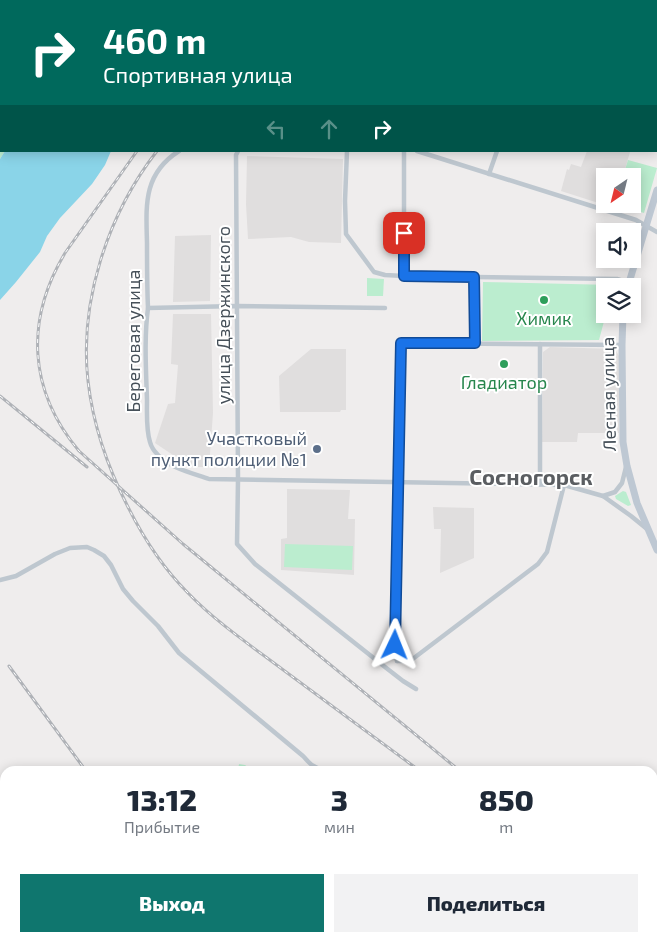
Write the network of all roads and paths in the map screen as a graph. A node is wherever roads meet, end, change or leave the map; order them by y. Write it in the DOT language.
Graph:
graph roads {
  1 [pos="178,152"];
  2 [pos="238,152"];
  3 [pos="347,152"];
  4 [pos="404,152"];
  5 [pos="420,152"];
  6 [pos="497,152"];
  7 [pos="489,174"];
  8 [pos="657,190"];
  9 [pos="646,226"];
  10 [pos="657,232"];
  11 [pos="404,276"];
  12 [pos="474,277"];
  13 [pos="630,278"];
  14 [pos="596,279"];
  15 [pos="237,306"];
  16 [pos="148,308"];
  17 [pos="385,308"];
  18 [pos="623,323"];
  19 [pos="475,343"];
  20 [pos="540,344"];
  21 [pos="622,345"];
  22 [pos="627,466"];
  23 [pos="238,480"];
  24 [pos="399,482"];
  25 [pos="540,484"];
  26 [pos="564,485"];
  27 [pos="603,496"];
  28 [pos="649,530"];
  29 [pos="657,550"];
  30 [pos="0,580"];
  31 [pos="397,661"];
  32 [pos="385,668"];
  33 [pos="416,689"];
  34 [pos="313,766"];
  1 -- 16 [label="street, Береговая улица"];
  2 -- 15 [label="street, улица Дзержинского"];
  3 -- 11 [label="street"];
  4 -- 11 [label="street"];
  5 -- 7 [label="street"];
  6 -- 7 [label="street"];
  7 -- 9 [label="street"];
  8 -- 9 [label="main road"];
  9 -- 10 [label="street"];
  9 -- 13 [label="main road"];
  11 -- 12 [label="street"];
  12 -- 14 [label="street"];
  12 -- 19 [label="street"];
  15 -- 16 [label="street"];
  15 -- 17 [label="street"];
  15 -- 23 [label="street, улица Дзержинского"];
  16 -- 23 [label="street, Береговая улица"];
  18 -- 21 [label="main road, Лесная улица"];
  19 -- 20 [label="street"];
  19 -- 24 [label="street"];
  20 -- 21 [label="street"];
  20 -- 25 [label="street"];
  21 -- 22 [label="main road, Лесная улица"];
  22 -- 27 [label="street"];
  22 -- 28 [label="main road, Лесная улица"];
  23 -- 24 [label="street, Береговая улица"];
  23 -- 32 [label="street, улица Дзержинского"];
  24 -- 25 [label="street, Береговая улица"];
  24 -- 31 [label="street"];
  25 -- 26 [label="street, Береговая улица"];
  26 -- 27 [label="street, Береговая улица"];
  26 -- 31 [label="street"];
  27 -- 28 [label="street, Береговая улица"];
  28 -- 29 [label="main road, Лесная улица"];
  30 -- 34 [label="street"];
  31 -- 32 [label="street"];
  32 -- 33 [label="street, улица Дзержинского"];
}
